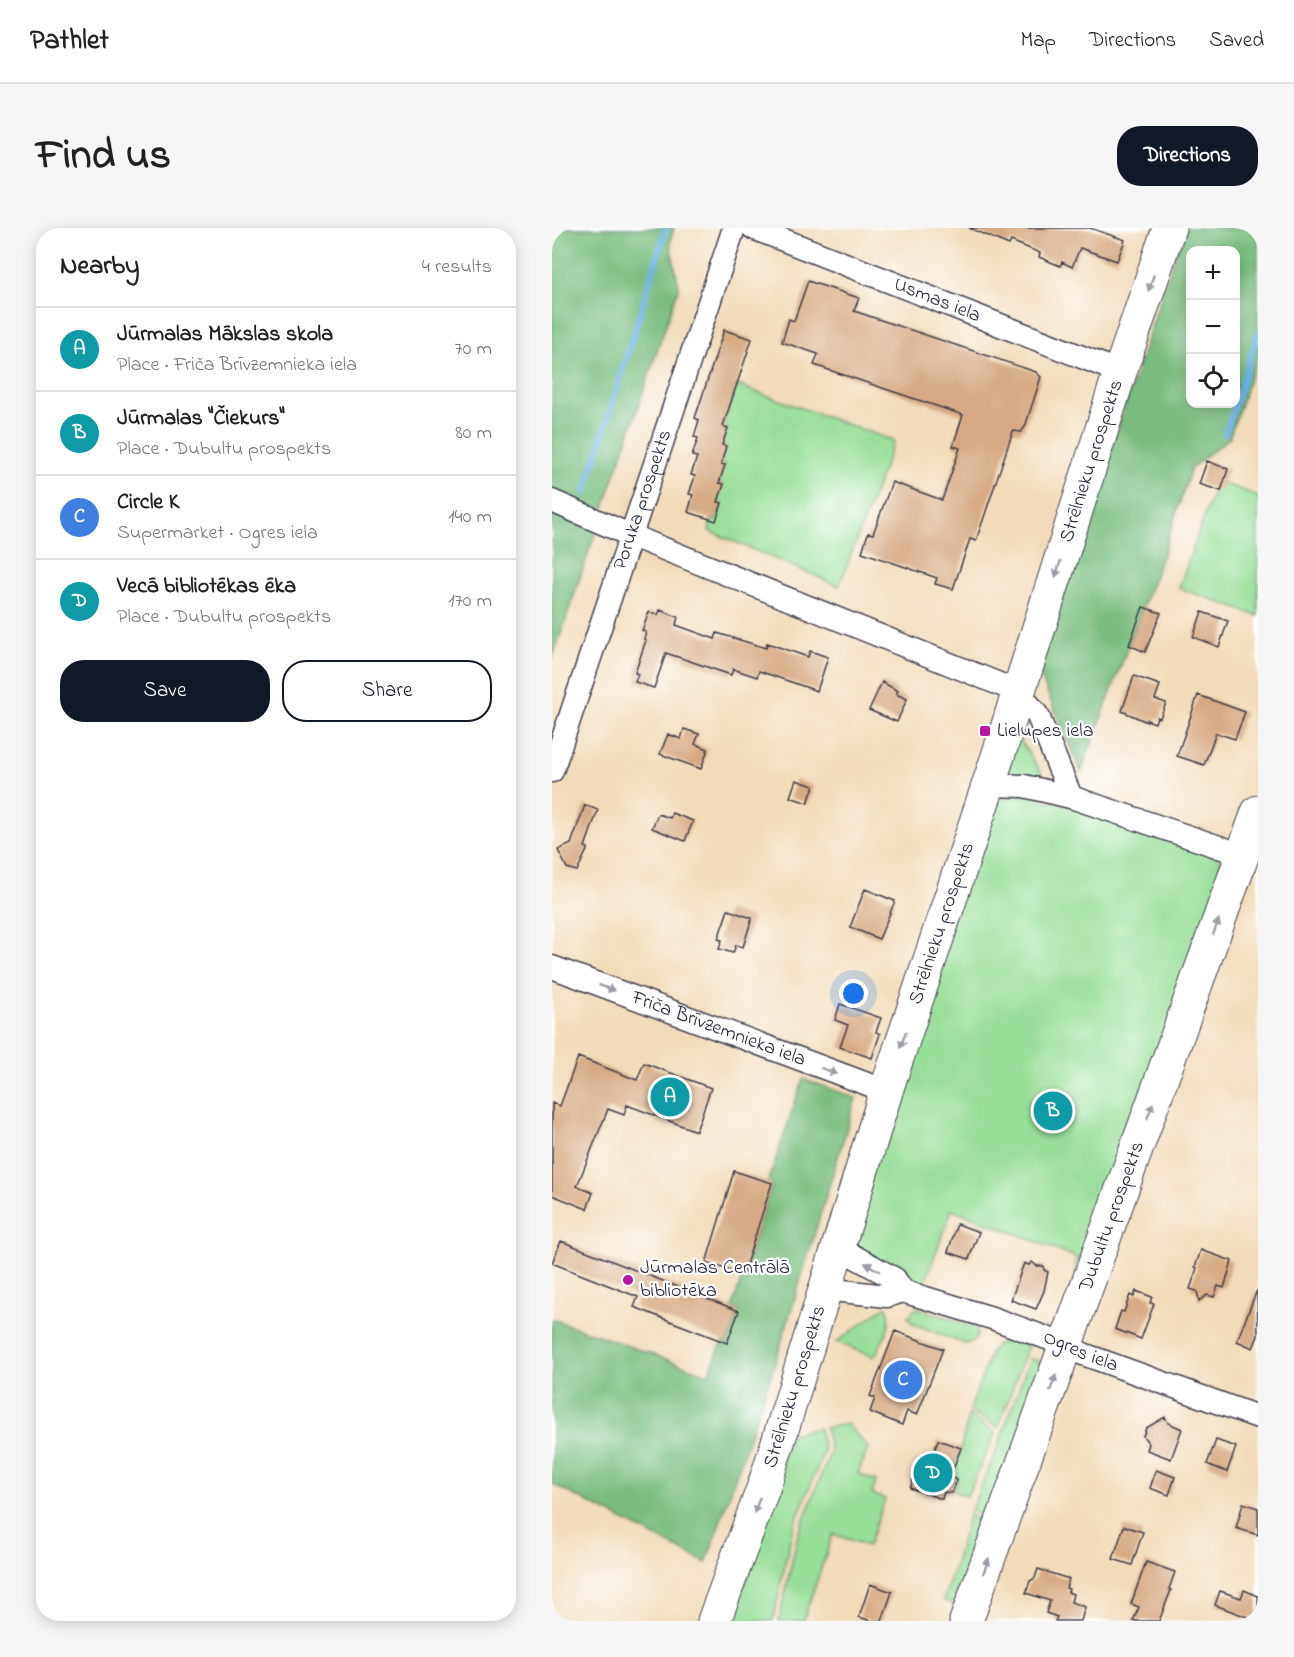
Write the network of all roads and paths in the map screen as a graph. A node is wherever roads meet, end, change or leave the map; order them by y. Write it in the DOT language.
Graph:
graph roads {
  1 [pos="734,228"];
  2 [pos="753,228"];
  3 [pos="1169,228"];
  4 [pos="1120,372"];
  5 [pos="552,501"];
  6 [pos="632,536"];
  7 [pos="1019,692"];
  8 [pos="552,771"];
  9 [pos="988,786"];
  10 [pos="1071,797"];
  11 [pos="1258,812"];
  12 [pos="1243,855"];
  13 [pos="552,967"];
  14 [pos="886,1091"];
  15 [pos="837,1247"];
  16 [pos="824,1289"];
  17 [pos="903,1291"];
  18 [pos="1066,1345"];
  19 [pos="1258,1417"];
  20 [pos="714,1621"];
  21 [pos="966,1621"];
  1 -- 6 [label="street, Poruka prospekts"];
  2 -- 4 [label="street, Usmas iela"];
  3 -- 4 [label="main road, Strēlnieku prospekts, one-way"];
  4 -- 7 [label="main road, Strēlnieku prospekts, one-way"];
  5 -- 6 [label="street"];
  6 -- 7 [label="street"];
  6 -- 8 [label="street, Poruka prospekts"];
  7 -- 9 [label="main road, Strēlnieku prospekts"];
  7 -- 10 [label="street"];
  9 -- 10 [label="street"];
  9 -- 14 [label="main road, Strēlnieku prospekts, one-way"];
  10 -- 12 [label="street"];
  11 -- 12 [label="main road, Dubultu prospekts"];
  18 -- 12 [label="main road, Dubultu prospekts, one-way"];
  13 -- 14 [label="street, Friča Brīvzemnieka iela, one-way"];
  14 -- 15 [label="main road, Strēlnieku prospekts"];
  15 -- 16 [label="main road, Strēlnieku prospekts"];
  17 -- 15 [label="street, Ogres iela, one-way"];
  16 -- 17 [label="street, Ogres iela"];
  16 -- 20 [label="main road, Strēlnieku prospekts, one-way"];
  17 -- 18 [label="street, Ogres iela"];
  18 -- 19 [label="street, Ogres iela"];
  21 -- 18 [label="main road, Dubultu prospekts, one-way"];
}
